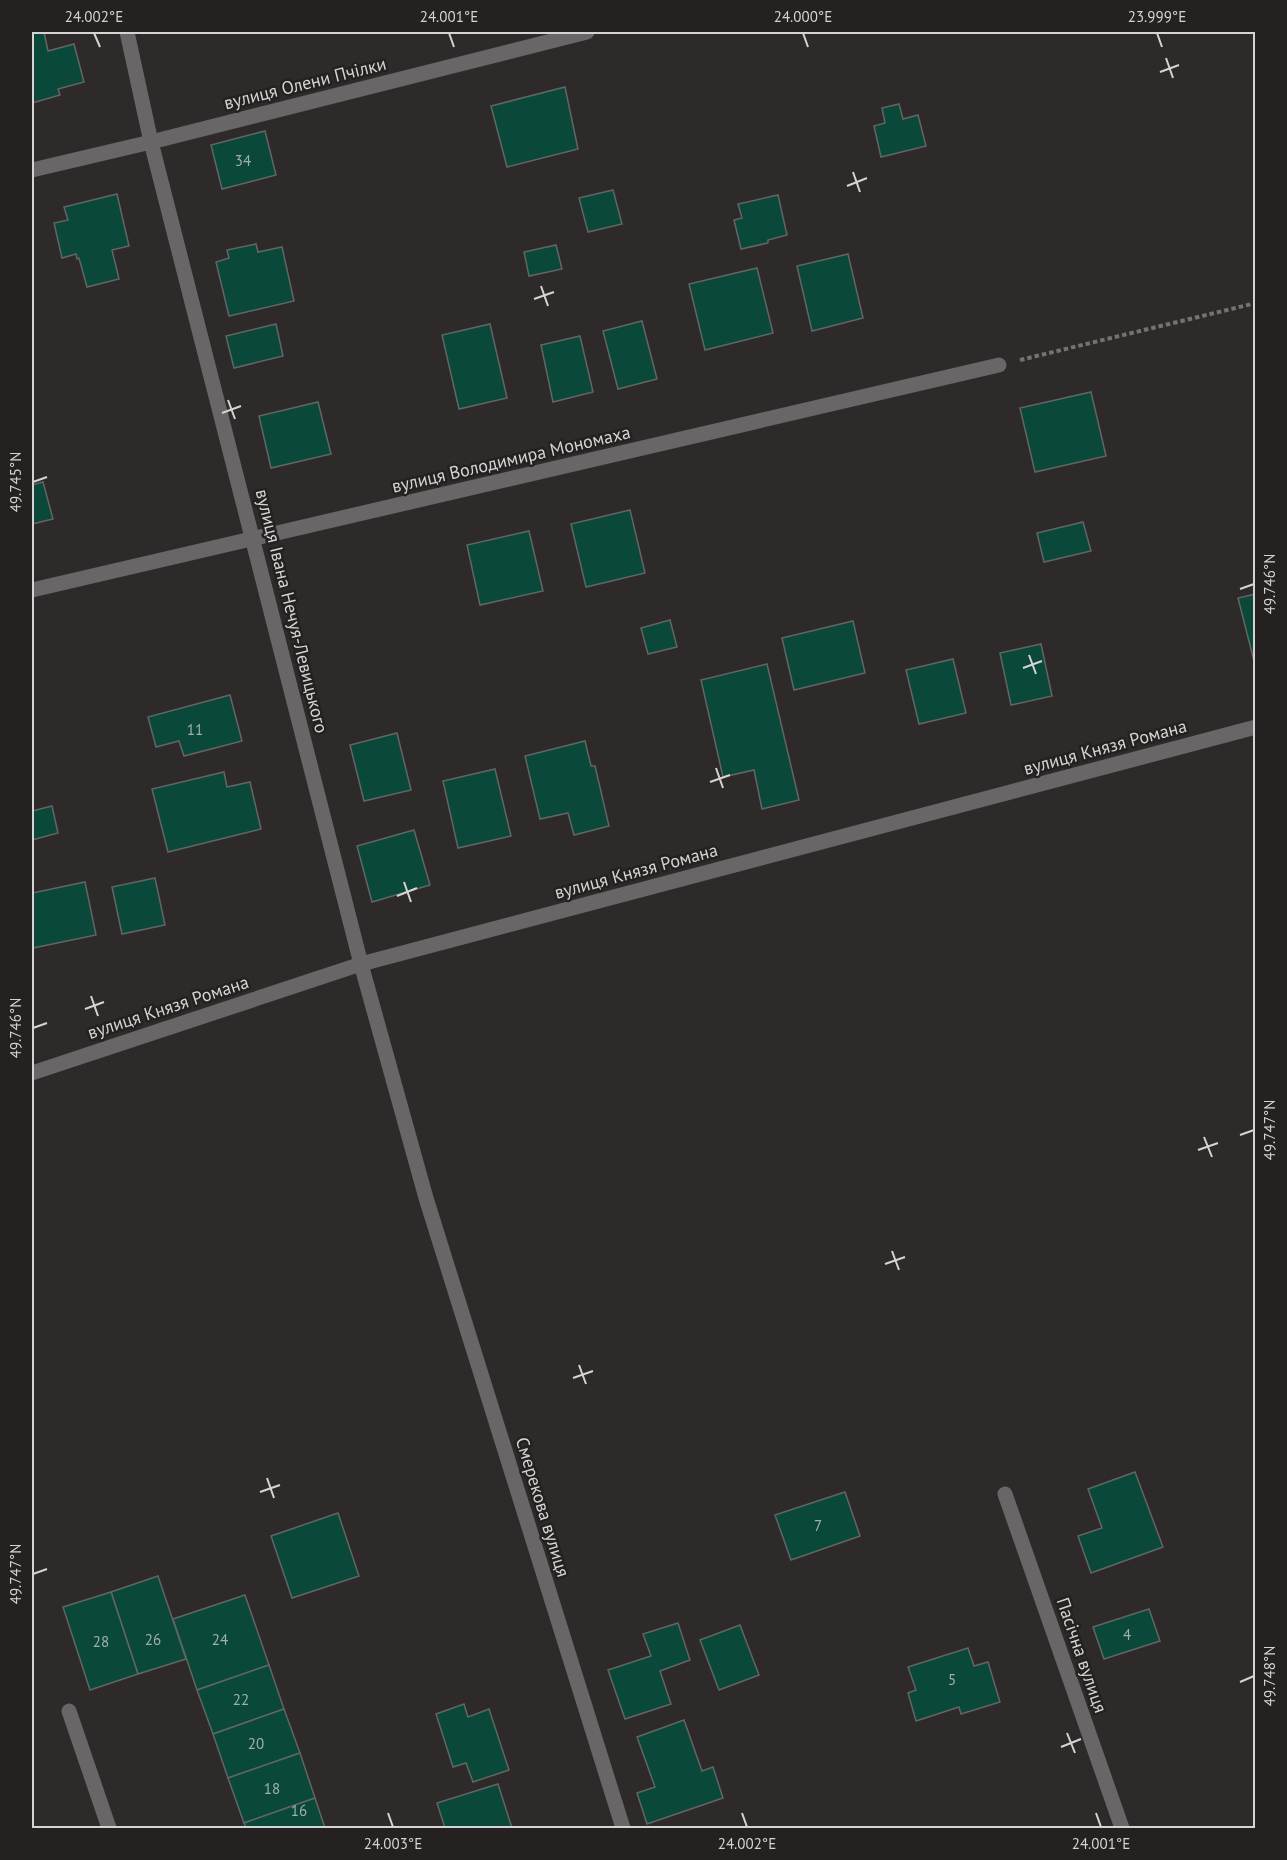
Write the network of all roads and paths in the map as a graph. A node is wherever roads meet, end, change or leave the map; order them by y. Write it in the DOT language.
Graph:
graph roads {
  1 [pos="127,32"];
  2 [pos="587,32"];
  3 [pos="151,142"];
  4 [pos="32,170"];
  5 [pos="1256,303"];
  6 [pos="999,365"];
  7 [pos="254,539"];
  8 [pos="32,590"];
  9 [pos="1256,727"];
  10 [pos="361,964"];
  11 [pos="32,1073"];
  12 [pos="426,1198"];
  13 [pos="1005,1494"];
  14 [pos="69,1711"];
  15 [pos="109,1828"];
  16 [pos="623,1828"];
  17 [pos="1122,1828"];
  1 -- 3 [label="street, вулиця Івана Нечуя-Левицького"];
  2 -- 3 [label="street, вулиця Олени Пчілки"];
  3 -- 4 [label="street, вулиця Олени Пчілки"];
  3 -- 7 [label="street, вулиця Івана Нечуя-Левицького"];
  5 -- 6 [label="path"];
  6 -- 7 [label="street, вулиця Володимира Мономаха"];
  7 -- 8 [label="street, вулиця Володимира Мономаха"];
  7 -- 10 [label="street, вулиця Івана Нечуя-Левицького"];
  9 -- 10 [label="street, вулиця Князя Романа"];
  10 -- 11 [label="street, вулиця Князя Романа"];
  10 -- 12 [label="street, вулиця Івана Нечуя-Левицького"];
  12 -- 16 [label="street, Смерекова вулиця"];
  13 -- 17 [label="street, Пасічна вулиця"];
  14 -- 15 [label="street"];
}
